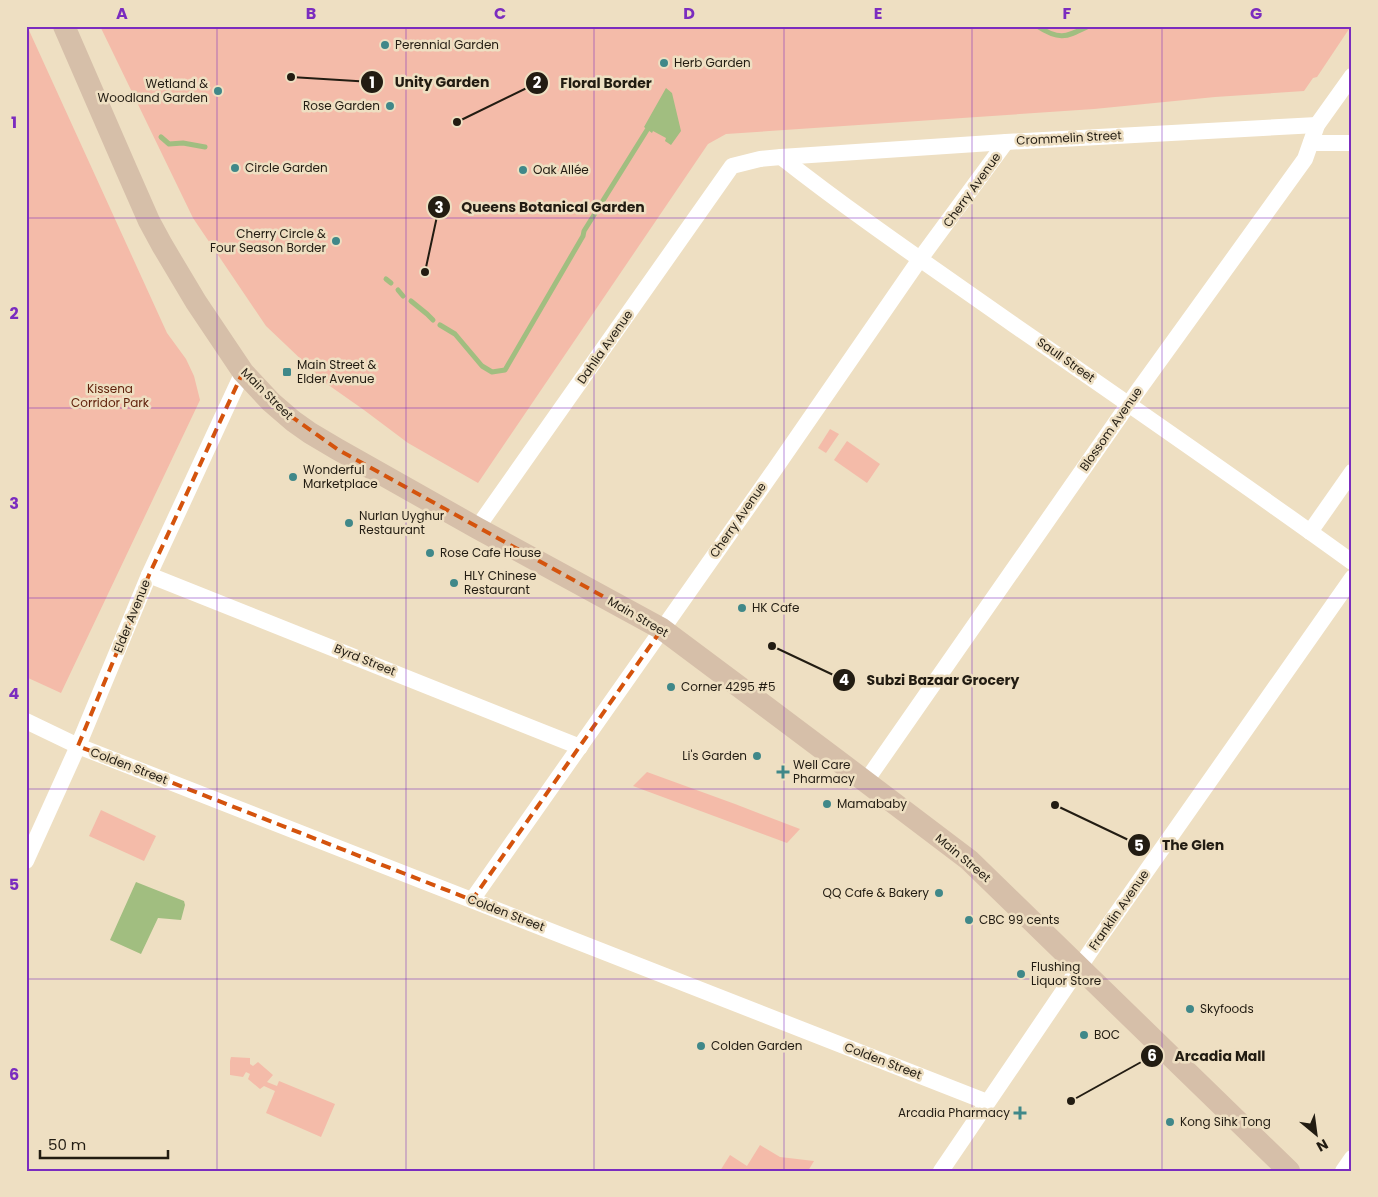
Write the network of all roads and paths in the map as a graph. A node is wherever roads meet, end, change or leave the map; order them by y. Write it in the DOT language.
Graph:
graph roads {
  1 [pos="64,26"];
  2 [pos="1352,76"];
  3 [pos="1317,125"];
  4 [pos="1006,142"];
  5 [pos="1310,143"];
  6 [pos="1352,143"];
  7 [pos="781,157"];
  8 [pos="732,166"];
  9 [pos="920,259"];
  10 [pos="243,372"];
  11 [pos="1129,404"];
  12 [pos="1352,472"];
  13 [pos="477,528"];
  14 [pos="1310,532"];
  15 [pos="1352,562"];
  16 [pos="149,575"];
  17 [pos="1352,578"];
  18 [pos="662,630"];
  19 [pos="26,720"];
  20 [pos="78,746"];
  21 [pos="580,746"];
  22 [pos="866,781"];
  23 [pos="26,861"];
  24 [pos="472,900"];
  25 [pos="1079,967"];
  26 [pos="987,1102"];
  27 [pos="1352,1158"];
  28 [pos="941,1171"];
  29 [pos="1289,1171"];
  30 [pos="1343,1171"];
  1 -- 10 [label="main road, Main Street"];
  2 -- 3 [label="street, Blossom Avenue"];
  3 -- 4 [label="street, Crommelin Street"];
  3 -- 5 [label="street, Blossom Avenue"];
  4 -- 7 [label="street, Crommelin Street"];
  4 -- 9 [label="street, Cherry Avenue"];
  5 -- 6 [label="street"];
  5 -- 11 [label="street, Blossom Avenue"];
  7 -- 8 [label="street, Crommelin Street"];
  7 -- 9 [label="street, Saull Street"];
  8 -- 13 [label="street, Dahlia Avenue"];
  9 -- 11 [label="street, Saull Street"];
  9 -- 18 [label="street, Cherry Avenue"];
  10 -- 13 [label="main road, Main Street"];
  10 -- 16 [label="street, Elder Avenue"];
  11 -- 14 [label="street, Saull Street"];
  11 -- 22 [label="street, Blossom Avenue"];
  12 -- 14 [label="street"];
  13 -- 18 [label="main road, Main Street"];
  14 -- 15 [label="street, Saull Street"];
  16 -- 20 [label="street, Elder Avenue"];
  16 -- 21 [label="street, Byrd Street"];
  17 -- 25 [label="street, Franklin Avenue"];
  18 -- 21 [label="street, Cherry Avenue"];
  18 -- 22 [label="main road, Main Street"];
  19 -- 20 [label="street, Colden Street"];
  20 -- 23 [label="street, Elder Avenue"];
  20 -- 24 [label="street, Colden Street"];
  21 -- 24 [label="street, Cherry Avenue"];
  22 -- 25 [label="main road, Main Street"];
  24 -- 26 [label="street, Colden Street"];
  25 -- 26 [label="street, Franklin Avenue"];
  25 -- 29 [label="main road, Main Street"];
  26 -- 28 [label="street, Franklin Avenue"];
  27 -- 30 [label="street"];
}
